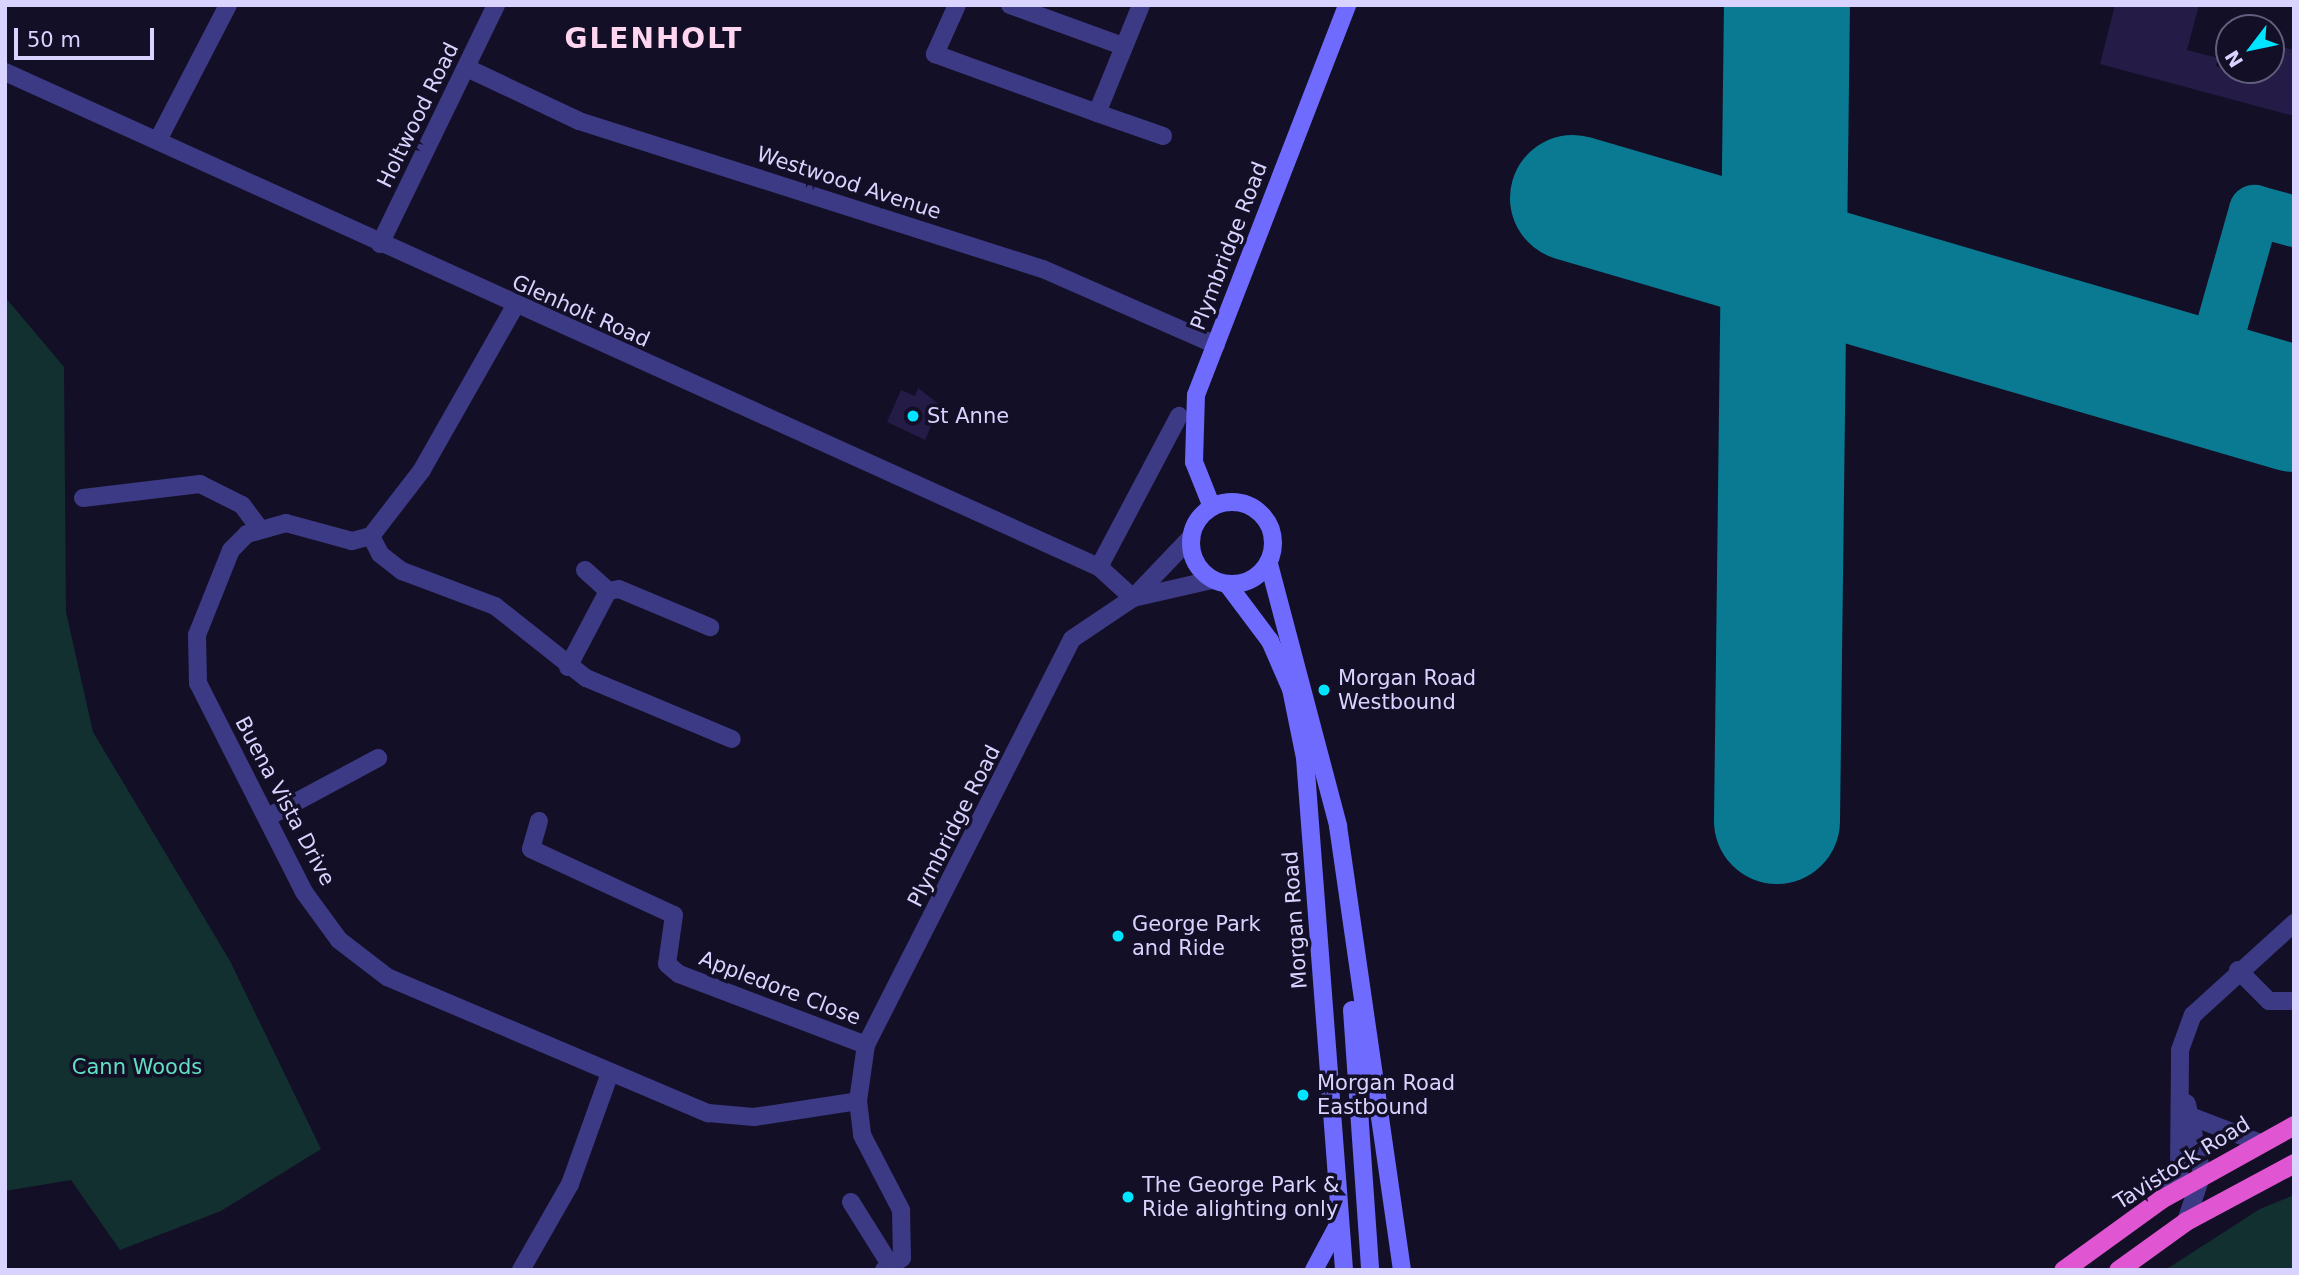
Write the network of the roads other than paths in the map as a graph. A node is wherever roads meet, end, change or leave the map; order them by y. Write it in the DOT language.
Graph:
graph roads {
  1 [pos="228,5"];
  2 [pos="496,5"];
  3 [pos="957,5"];
  4 [pos="1010,5"];
  5 [pos="1140,5"];
  6 [pos="1347,5"];
  7 [pos="1120,45"];
  8 [pos="467,68"];
  9 [pos="5,72"];
  10 [pos="1097,113"];
  11 [pos="1163,136"];
  12 [pos="158,141"];
  13 [pos="380,244"];
  14 [pos="515,306"];
  15 [pos="1216,345"];
  16 [pos="1179,416"];
  17 [pos="83,498"];
  18 [pos="1212,507"];
  19 [pos="260,529"];
  20 [pos="371,536"];
  21 [pos="1191,537"];
  22 [pos="1269,564"];
  23 [pos="1099,567"];
  24 [pos="585,570"];
  25 [pos="1220,582"];
  26 [pos="608,591"];
  27 [pos="1133,598"];
  28 [pos="710,627"];
  29 [pos="568,667"];
  30 [pos="732,739"];
  31 [pos="378,758"];
  32 [pos="268,817"];
  33 [pos="539,821"];
  34 [pos="2294,922"];
  35 [pos="1349,923"];
  36 [pos="2238,970"];
  37 [pos="2294,1001"];
  38 [pos="866,1045"];
  39 [pos="610,1073"];
  40 [pos="2180,1084"];
  41 [pos="858,1101"];
  42 [pos="2190,1116"];
  43 [pos="2294,1125"];
  44 [pos="2258,1142"];
  45 [pos="2294,1163"];
  46 [pos="2202,1174"];
  47 [pos="2161,1199"];
  48 [pos="851,1202"];
  49 [pos="2186,1221"];
  50 [pos="1338,1224"];
  51 [pos="888,1268"];
  52 [pos="521,1270"];
  53 [pos="1314,1270"];
  54 [pos="1344,1270"];
  55 [pos="1370,1270"];
  56 [pos="1402,1270"];
  57 [pos="2063,1270"];
  58 [pos="2118,1270"];
  1 -- 12 [label="street"];
  2 -- 8 [label="street, Holtwood Road"];
  3 -- 10 [label="street"];
  4 -- 7 [label="street"];
  5 -- 7 [label="street"];
  6 -- 15 [label="main road, Plymbridge Road"];
  7 -- 10 [label="street"];
  8 -- 13 [label="street, Holtwood Road"];
  8 -- 15 [label="street, Westwood Avenue"];
  9 -- 12 [label="street, Glenholt Road"];
  10 -- 11 [label="street"];
  12 -- 13 [label="street, Glenholt Road"];
  13 -- 14 [label="street, Glenholt Road"];
  14 -- 20 [label="street"];
  14 -- 23 [label="street, Glenholt Road"];
  15 -- 18 [label="main road, Plymbridge Road"];
  16 -- 23 [label="street"];
  17 -- 19 [label="street"];
  18 -- 21 [label="main road, Plymbridge Road"];
  18 -- 22 [label="main road"];
  19 -- 20 [label="street"];
  19 -- 32 [label="street, Buena Vista Drive"];
  20 -- 29 [label="street"];
  21 -- 25 [label="main road"];
  21 -- 27 [label="street, Plymbridge Road"];
  22 -- 25 [label="main road, Plymbridge Road"];
  22 -- 35 [label="main road"];
  23 -- 27 [label="street, Glenholt Road"];
  24 -- 26 [label="street"];
  25 -- 27 [label="street, Plymbridge Road"];
  25 -- 50 [label="main road, Morgan Road"];
  26 -- 28 [label="street"];
  26 -- 29 [label="street"];
  27 -- 38 [label="street, Plymbridge Road"];
  29 -- 30 [label="street"];
  31 -- 32 [label="street"];
  32 -- 39 [label="street, Buena Vista Drive"];
  33 -- 38 [label="street, Appledore Close"];
  34 -- 36 [label="street"];
  35 -- 55 [label="main road"];
  35 -- 56 [label="main road"];
  36 -- 37 [label="street"];
  36 -- 40 [label="street"];
  38 -- 41 [label="street, Plymbridge Road"];
  39 -- 41 [label="street, Buena Vista Drive"];
  39 -- 52 [label="street"];
  40 -- 42 [label="street"];
  40 -- 47 [label="street"];
  41 -- 51 [label="street, Plymbridge Road"];
  42 -- 44 [label="street"];
  42 -- 46 [label="street"];
  43 -- 44 [label="highway, Tavistock Road"];
  44 -- 46 [label="highway, Tavistock Road"];
  45 -- 49 [label="highway"];
  46 -- 47 [label="highway, Tavistock Road"];
  46 -- 49 [label="street"];
  47 -- 57 [label="highway, Tavistock Road"];
  48 -- 51 [label="street"];
  49 -- 58 [label="highway"];
  50 -- 53 [label="main road"];
  50 -- 54 [label="main road, Morgan Road"];
}
